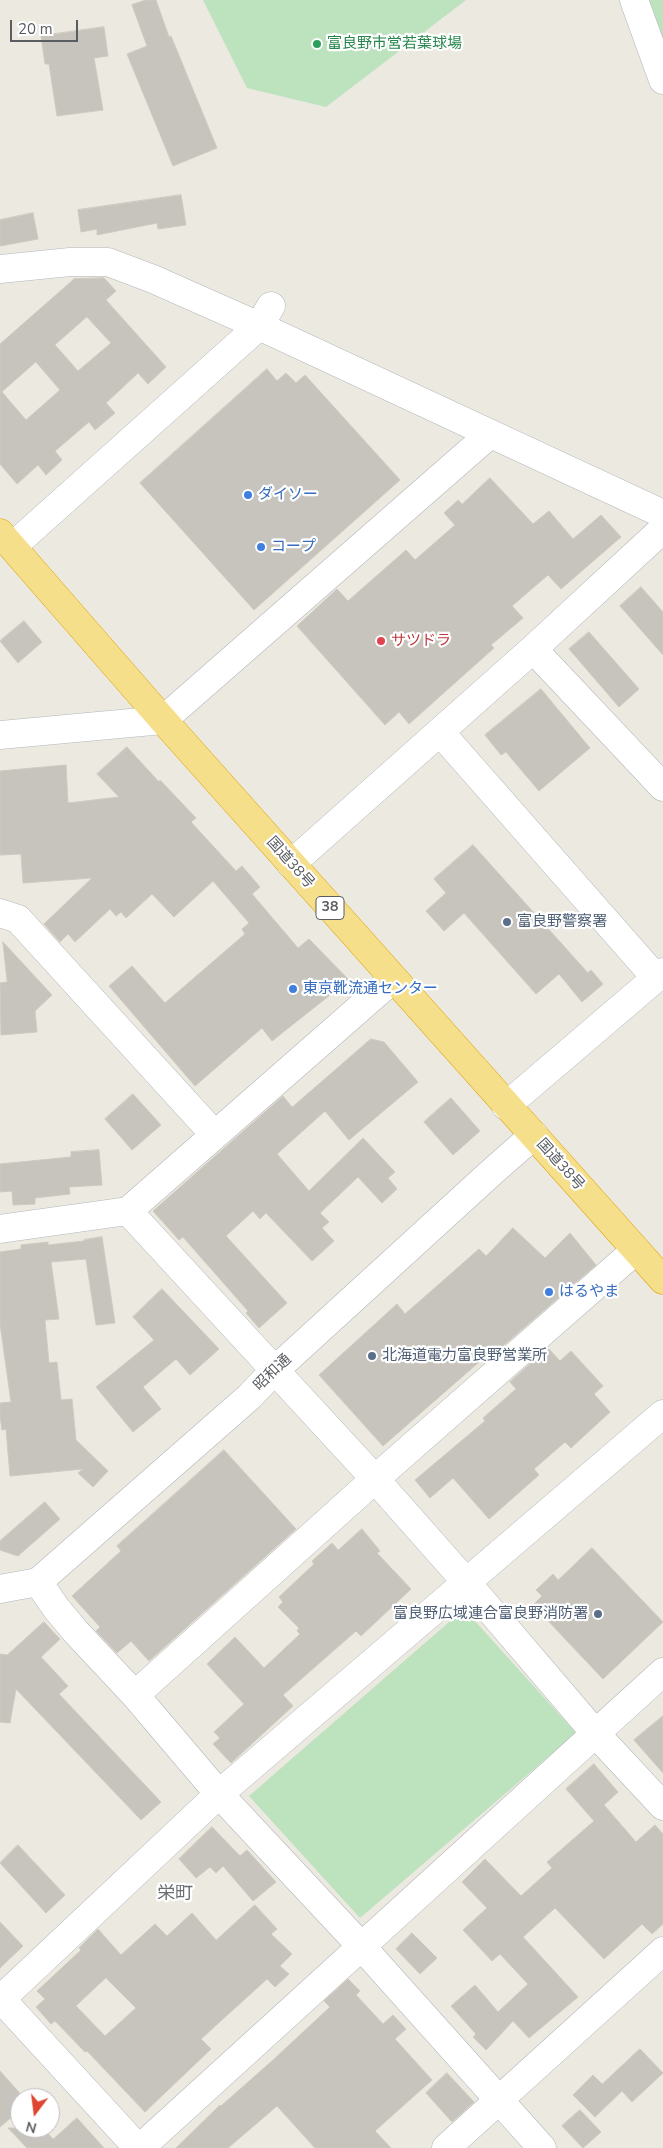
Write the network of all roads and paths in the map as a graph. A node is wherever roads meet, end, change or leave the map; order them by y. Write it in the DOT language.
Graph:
graph roads {
  1 [pos="620,1"];
  2 [pos="663,80"];
  3 [pos="0,269"];
  4 [pos="265,316"];
  5 [pos="490,434"];
  6 [pos="663,514"];
  7 [pos="663,529"];
  8 [pos="6,540"];
  9 [pos="533,649"];
  10 [pos="162,720"];
  11 [pos="440,732"];
  12 [pos="0,735"];
  13 [pos="663,787"];
  14 [pos="291,864"];
  15 [pos="0,913"];
  16 [pos="660,975"];
  17 [pos="393,978"];
  18 [pos="506,1106"];
  19 [pos="214,1134"];
  20 [pos="534,1136"];
  21 [pos="128,1210"];
  22 [pos="0,1229"];
  23 [pos="636,1250"];
  24 [pos="663,1280"];
  25 [pos="274,1371"];
  26 [pos="663,1414"];
  27 [pos="375,1479"];
  28 [pos="38,1582"];
  29 [pos="467,1583"];
  30 [pos="0,1589"];
  31 [pos="663,1672"];
  32 [pos="135,1695"];
  33 [pos="594,1733"];
  34 [pos="219,1794"];
  35 [pos="663,1806"];
  36 [pos="362,1947"];
  37 [pos="663,1951"];
  38 [pos="1,2000"];
  39 [pos="499,2100"];
  40 [pos="140,2148"];
  41 [pos="446,2148"];
  42 [pos="542,2148"];
  1 -- 2 [label="street"];
  3 -- 4 [label="street"];
  4 -- 5 [label="street"];
  4 -- 8 [label="street"];
  5 -- 6 [label="street"];
  5 -- 10 [label="street"];
  7 -- 9 [label="street"];
  8 -- 10 [label="highway, 国道38号 / 38"];
  9 -- 11 [label="street"];
  9 -- 13 [label="street"];
  10 -- 12 [label="street"];
  10 -- 14 [label="highway, 国道38号 / 38"];
  11 -- 14 [label="street"];
  11 -- 16 [label="street"];
  14 -- 17 [label="highway, 国道38号 / 38"];
  15 -- 19 [label="street"];
  16 -- 18 [label="street"];
  17 -- 18 [label="highway, 国道38号 / 38"];
  17 -- 19 [label="street"];
  18 -- 20 [label="highway, 国道38号 / 38"];
  19 -- 21 [label="street"];
  20 -- 23 [label="highway, 国道38号 / 38"];
  20 -- 25 [label="street, 昭和通"];
  21 -- 22 [label="street"];
  21 -- 25 [label="street"];
  23 -- 24 [label="highway, 国道38号 / 38"];
  23 -- 27 [label="street"];
  25 -- 27 [label="street"];
  25 -- 28 [label="street, 昭和通"];
  26 -- 29 [label="street"];
  27 -- 29 [label="street"];
  27 -- 32 [label="street"];
  28 -- 30 [label="street"];
  28 -- 32 [label="street"];
  29 -- 33 [label="street"];
  29 -- 34 [label="street"];
  31 -- 33 [label="street"];
  32 -- 34 [label="street"];
  33 -- 35 [label="street"];
  33 -- 36 [label="street"];
  34 -- 36 [label="street"];
  34 -- 38 [label="street"];
  36 -- 39 [label="street"];
  36 -- 40 [label="street"];
  37 -- 39 [label="street"];
  38 -- 40 [label="street"];
  39 -- 41 [label="street"];
  39 -- 42 [label="street"];
}
